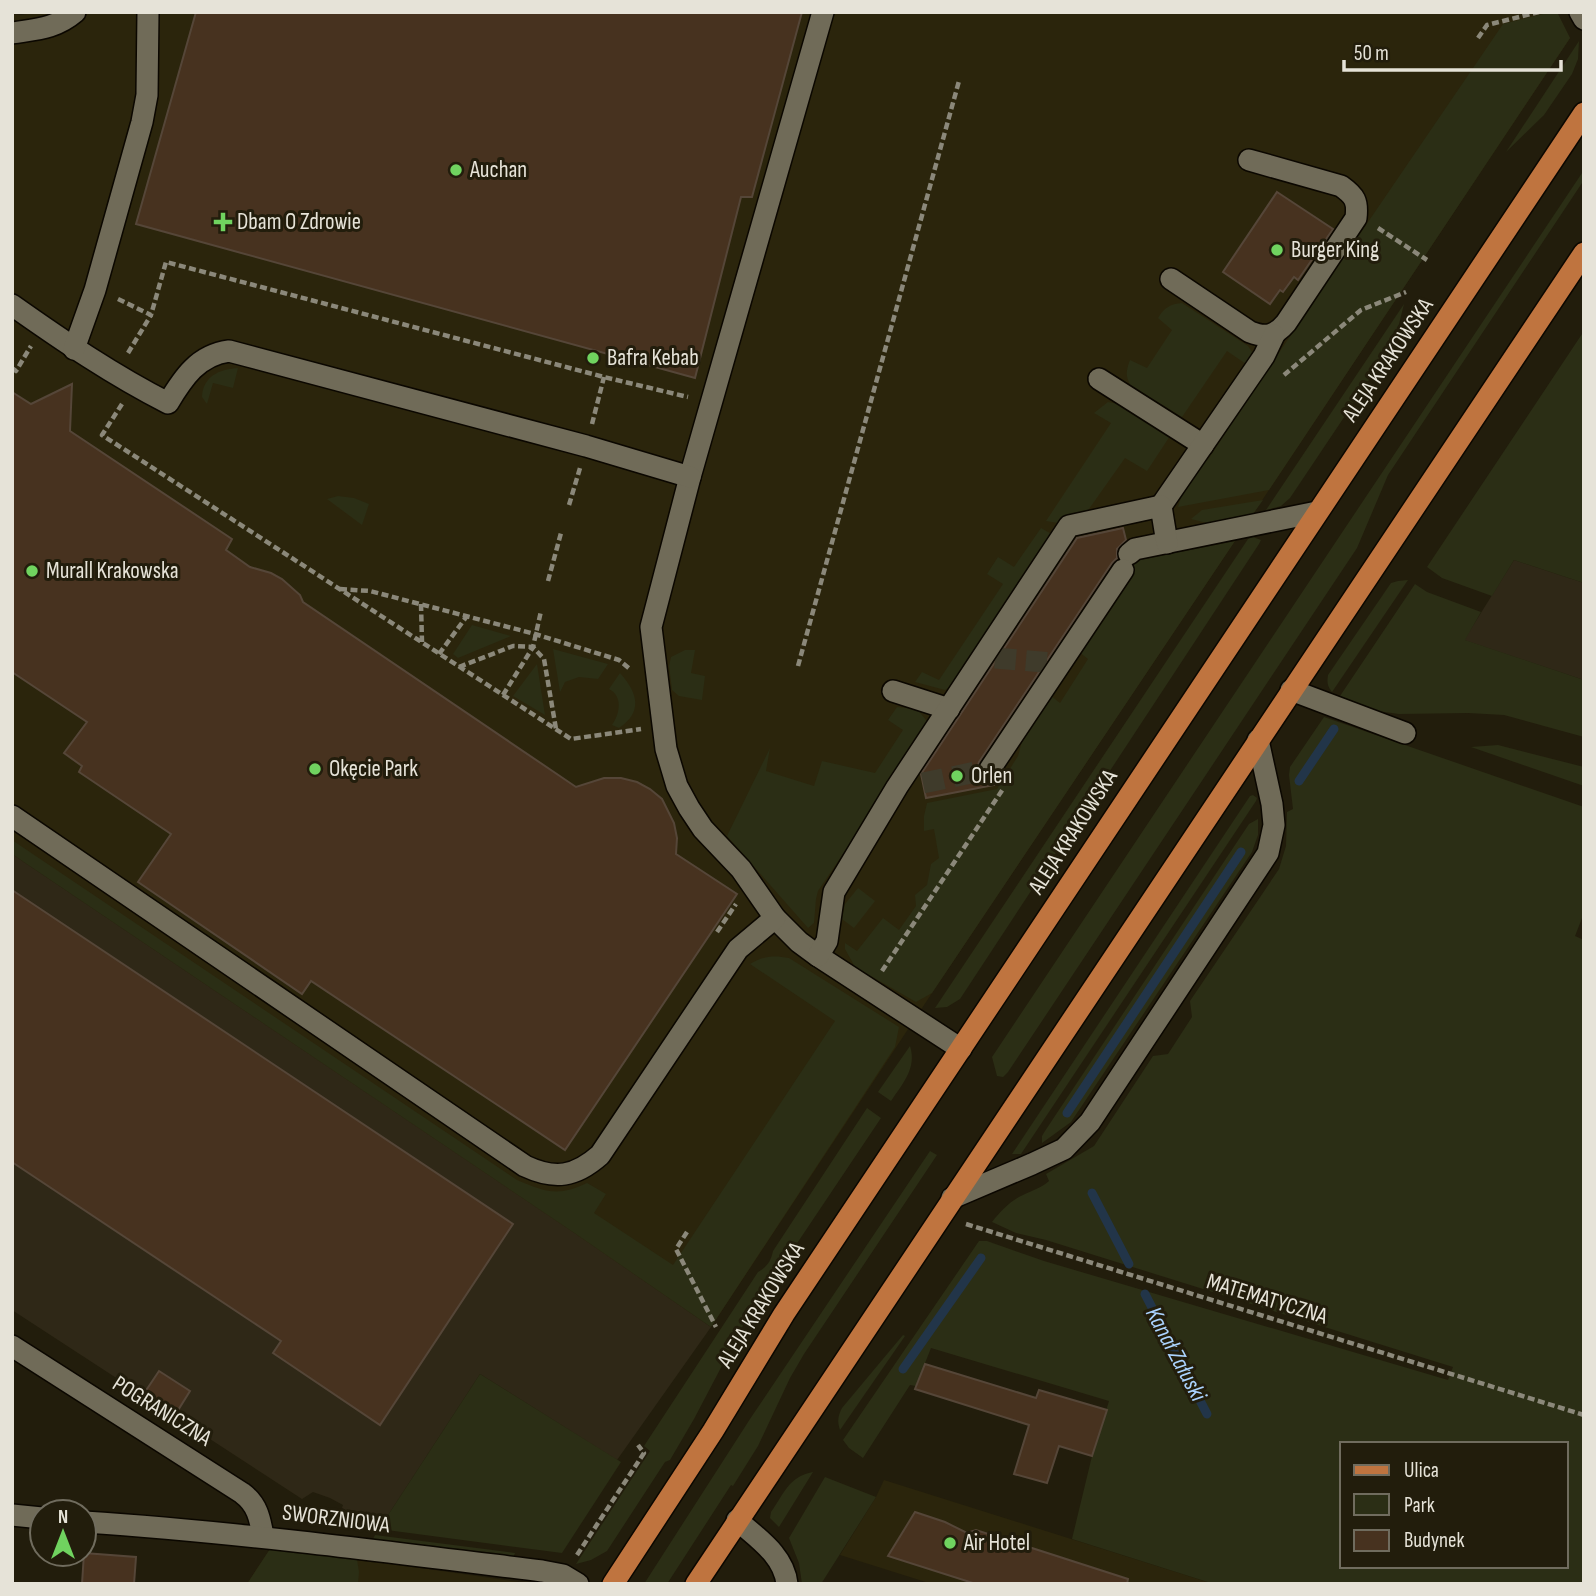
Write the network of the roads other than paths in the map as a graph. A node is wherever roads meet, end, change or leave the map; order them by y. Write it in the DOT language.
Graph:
graph roads {
  1 [pos="75,12"];
  2 [pos="148,12"];
  3 [pos="823,12"];
  4 [pos="1580,12"];
  5 [pos="1584,19"];
  6 [pos="12,33"];
  7 [pos="1584,113"];
  8 [pos="1249,160"];
  9 [pos="1584,253"];
  10 [pos="1171,279"];
  11 [pos="12,305"];
  12 [pos="1273,335"];
  13 [pos="74,349"];
  14 [pos="1099,379"];
  15 [pos="1203,444"];
  16 [pos="690,477"];
  17 [pos="1161,506"];
  18 [pos="1317,512"];
  19 [pos="1167,543"];
  20 [pos="1291,690"];
  21 [pos="893,691"];
  22 [pos="949,709"];
  23 [pos="1405,733"];
  24 [pos="1258,740"];
  25 [pos="990,769"];
  26 [pos="923,783"];
  27 [pos="897,787"];
  28 [pos="12,816"];
  29 [pos="775,918"];
  30 [pos="818,956"];
  31 [pos="961,1049"];
  32 [pos="946,1207"];
  33 [pos="12,1346"];
  34 [pos="737,1520"];
  35 [pos="98,1523"];
  36 [pos="263,1536"];
  37 [pos="574,1574"];
  38 [pos="613,1584"];
  39 [pos="696,1584"];
  40 [pos="788,1584"];
  1 -- 6 [label="street"];
  2 -- 13 [label="street"];
  3 -- 16 [label="street"];
  4 -- 5 [label="street"];
  7 -- 18 [label="main road, ALEJA KRAKOWSKA"];
  8 -- 12 [label="street"];
  9 -- 20 [label="main road"];
  10 -- 12 [label="street"];
  11 -- 13 [label="street"];
  12 -- 15 [label="street"];
  13 -- 16 [label="street"];
  14 -- 15 [label="street"];
  15 -- 17 [label="street"];
  16 -- 29 [label="street"];
  17 -- 19 [label="street"];
  17 -- 22 [label="street"];
  18 -- 19 [label="street"];
  18 -- 31 [label="main road, ALEJA KRAKOWSKA"];
  19 -- 25 [label="street"];
  20 -- 23 [label="street"];
  20 -- 24 [label="main road"];
  21 -- 22 [label="street"];
  22 -- 27 [label="street"];
  24 -- 32 [label="main road"];
  24 -- 32 [label="street"];
  26 -- 27 [label="street"];
  27 -- 30 [label="street"];
  28 -- 29 [label="street"];
  29 -- 30 [label="street"];
  30 -- 31 [label="street"];
  31 -- 38 [label="main road, ALEJA KRAKOWSKA"];
  32 -- 34 [label="main road"];
  33 -- 36 [label="street, POGRANICZNA"];
  34 -- 39 [label="main road"];
  34 -- 40 [label="street"];
  35 -- 36 [label="street, SWORZNIOWA"];
  36 -- 37 [label="street, SWORZNIOWA"];
}
